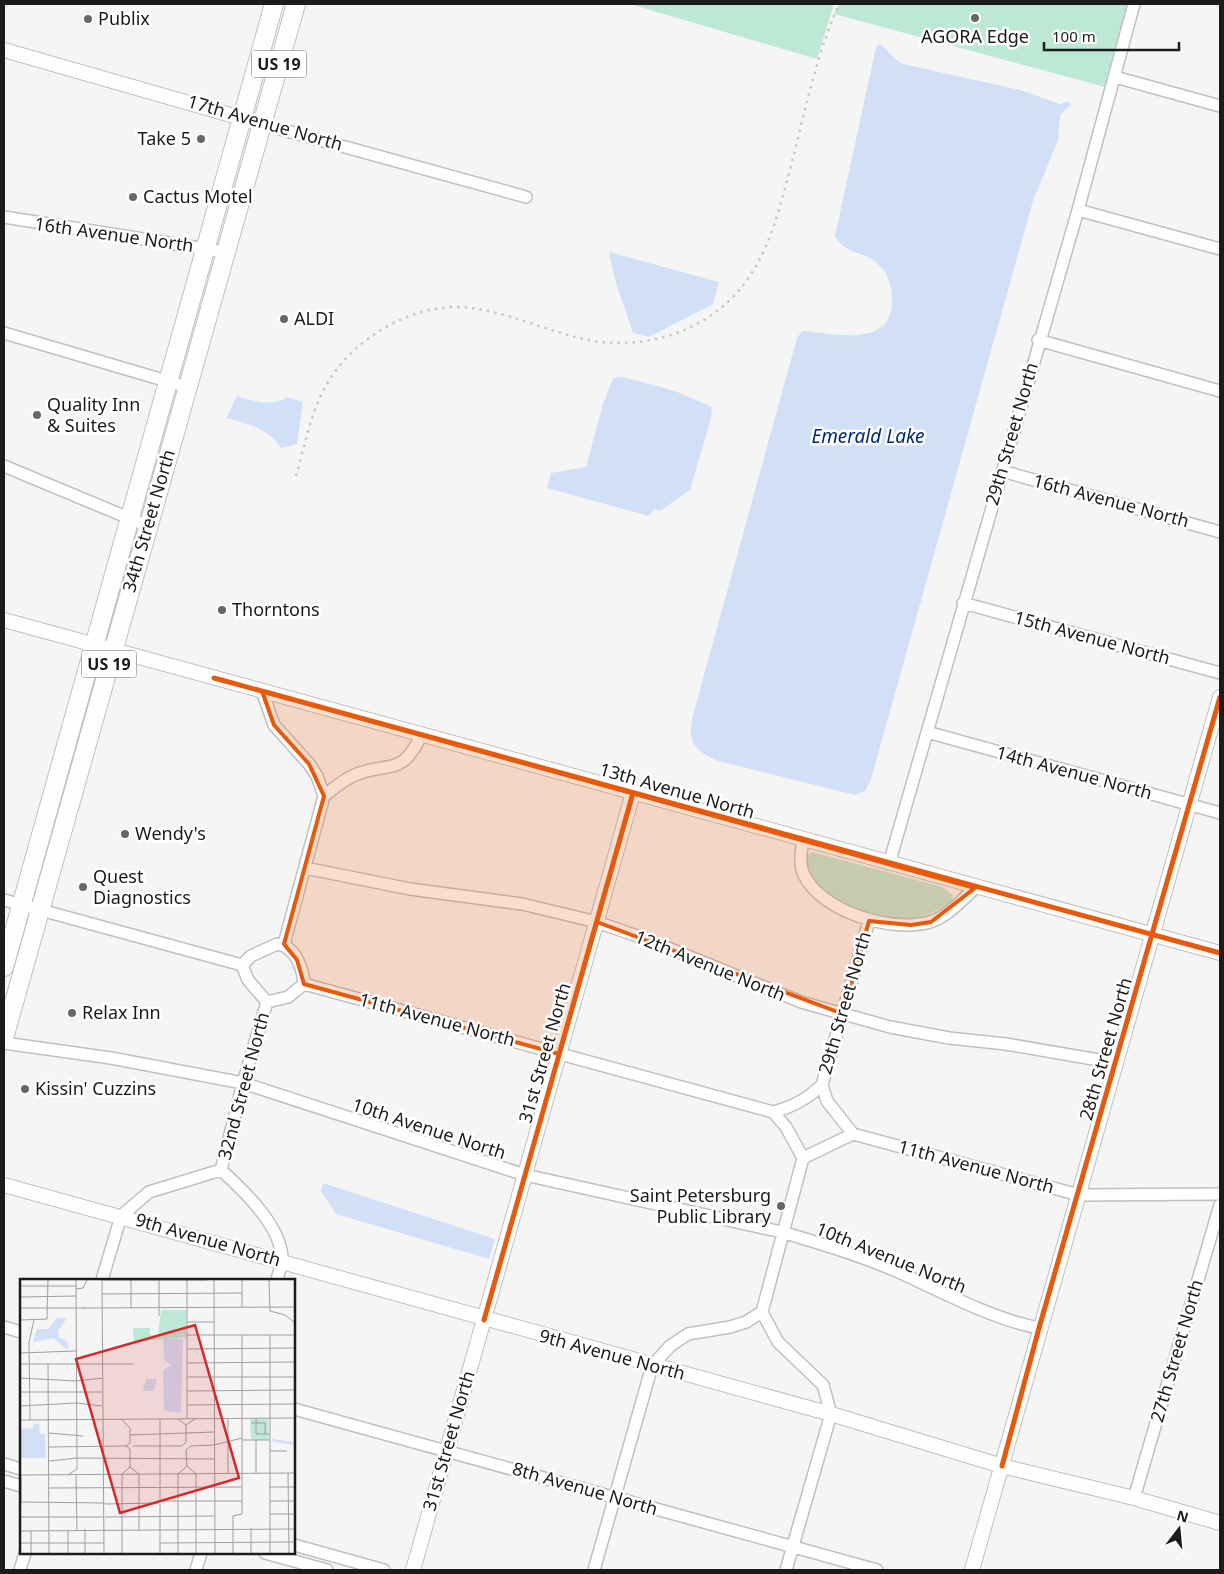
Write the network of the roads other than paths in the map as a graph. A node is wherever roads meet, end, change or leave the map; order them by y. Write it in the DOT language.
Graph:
graph roads {
  1 [pos="274,4"];
  2 [pos="296,4"];
  3 [pos="1134,4"];
  4 [pos="4,50"];
  5 [pos="1114,77"];
  6 [pos="1220,106"];
  7 [pos="242,118"];
  8 [pos="262,124"];
  9 [pos="526,197"];
  10 [pos="1078,210"];
  11 [pos="4,218"];
  12 [pos="206,249"];
  13 [pos="1220,249"];
  14 [pos="225,252"];
  15 [pos="4,334"];
  16 [pos="1038,340"];
  17 [pos="168,382"];
  18 [pos="187,387"];
  19 [pos="1220,391"];
  20 [pos="4,466"];
  21 [pos="1002,471"];
  22 [pos="130,518"];
  23 [pos="148,526"];
  24 [pos="1220,532"];
  25 [pos="964,603"];
  26 [pos="4,620"];
  27 [pos="94,646"];
  28 [pos="112,651"];
  29 [pos="1220,673"];
  30 [pos="262,691"];
  31 [pos="1220,697"];
  32 [pos="927,732"];
  33 [pos="422,734"];
  34 [pos="58,775"];
  35 [pos="76,780"];
  36 [pos="633,793"];
  37 [pos="324,796"];
  38 [pos="1190,805"];
  39 [pos="1220,813"];
  40 [pos="803,841"];
  41 [pos="889,864"];
  42 [pos="305,868"];
  43 [pos="975,888"];
  44 [pos="4,900"];
  45 [pos="21,905"];
  46 [pos="40,910"];
  47 [pos="869,921"];
  48 [pos="596,922"];
  49 [pos="1153,934"];
  50 [pos="284,944"];
  51 [pos="1220,953"];
  52 [pos="242,965"];
  53 [pos="4,967"];
  54 [pos="304,984"];
  55 [pos="266,1002"];
  56 [pos="843,1014"];
  57 [pos="4,1038"];
  58 [pos="4,1043"];
  59 [pos="559,1054"];
  60 [pos="1116,1063"];
  61 [pos="243,1083"];
  62 [pos="822,1085"];
  63 [pos="773,1112"];
  64 [pos="853,1134"];
  65 [pos="803,1158"];
  66 [pos="221,1170"];
  67 [pos="525,1175"];
  68 [pos="4,1185"];
  69 [pos="1220,1194"];
  70 [pos="1079,1195"];
  71 [pos="1220,1205"];
  72 [pos="121,1216"];
  73 [pos="782,1232"];
  74 [pos="282,1261"];
  75 [pos="102,1279"];
  76 [pos="277,1279"];
  77 [pos="762,1312"];
  78 [pos="484,1320"];
  79 [pos="4,1327"];
  80 [pos="1040,1328"];
  81 [pos="20,1332"];
  82 [pos="652,1366"];
  83 [pos="295,1409"];
  84 [pos="831,1414"];
  85 [pos="446,1451"];
  86 [pos="4,1464"];
  87 [pos="1002,1466"];
  88 [pos="20,1469"];
  89 [pos="4,1482"];
  90 [pos="20,1486"];
  91 [pos="614,1498"];
  92 [pos="1134,1498"];
  93 [pos="1220,1523"];
  94 [pos="295,1545"];
  95 [pos="793,1547"];
  96 [pos="25,1554"];
  97 [pos="201,1554"];
  98 [pos="269,1554"];
  99 [pos="20,1570"];
  100 [pos="196,1570"];
  101 [pos="326,1570"];
  102 [pos="384,1570"];
  103 [pos="413,1570"];
  104 [pos="594,1570"];
  105 [pos="786,1570"];
  106 [pos="877,1570"];
  107 [pos="972,1570"];
  1 -- 7 [label="highway, 34th Street North / US 19"];
  2 -- 8 [label="highway, 34th Street North / US 19"];
  3 -- 5 [label="street, 29th Street North"];
  4 -- 7 [label="street, 17th Avenue North"];
  5 -- 6 [label="street"];
  5 -- 10 [label="street, 29th Street North"];
  7 -- 8 [label="street, 17th Avenue North"];
  7 -- 12 [label="highway, 34th Street North / US 19"];
  8 -- 9 [label="street, 17th Avenue North"];
  8 -- 14 [label="highway, 34th Street North / US 19"];
  10 -- 13 [label="street"];
  10 -- 16 [label="street, 29th Street North"];
  11 -- 12 [label="street, 16th Avenue North"];
  12 -- 14 [label="street, 16th Avenue North"];
  12 -- 17 [label="highway, 34th Street North / US 19"];
  14 -- 18 [label="highway, 34th Street North / US 19"];
  15 -- 17 [label="street"];
  16 -- 19 [label="street"];
  16 -- 21 [label="street, 29th Street North"];
  17 -- 18 [label="street"];
  17 -- 22 [label="highway, 34th Street North / US 19"];
  18 -- 23 [label="highway, 34th Street North / US 19"];
  20 -- 22 [label="street"];
  21 -- 24 [label="street, 16th Avenue North"];
  21 -- 25 [label="street, 29th Street North"];
  22 -- 23 [label="street"];
  22 -- 27 [label="highway, 34th Street North / US 19"];
  23 -- 28 [label="highway, 34th Street North / US 19"];
  25 -- 29 [label="street, 15th Avenue North"];
  25 -- 32 [label="street, 29th Street North"];
  26 -- 27 [label="street, 13th Avenue North"];
  27 -- 28 [label="street, 13th Avenue North"];
  27 -- 34 [label="highway, 34th Street North / US 19"];
  28 -- 30 [label="street, 13th Avenue North"];
  28 -- 35 [label="highway, 34th Street North / US 19"];
  30 -- 33 [label="street, 13th Avenue North"];
  30 -- 37 [label="street"];
  31 -- 38 [label="street, 28th Street North"];
  32 -- 38 [label="street, 14th Avenue North"];
  32 -- 41 [label="street, 29th Street North"];
  33 -- 36 [label="street, 13th Avenue North"];
  33 -- 37 [label="street"];
  34 -- 35 [label="highway"];
  34 -- 45 [label="highway, 34th Street North / US 19"];
  35 -- 46 [label="highway, 34th Street North / US 19"];
  36 -- 40 [label="street, 13th Avenue North"];
  36 -- 48 [label="street, 31st Street North"];
  37 -- 42 [label="street"];
  38 -- 39 [label="street, 14th Avenue North"];
  38 -- 49 [label="street, 28th Street North"];
  40 -- 41 [label="street, 13th Avenue North"];
  40 -- 47 [label="street, 29th Street North"];
  41 -- 43 [label="street, 13th Avenue North"];
  42 -- 48 [label="street, 12th Avenue North"];
  42 -- 50 [label="street"];
  43 -- 47 [label="street, 29th Street North"];
  43 -- 49 [label="street, 13th Avenue North"];
  44 -- 45 [label="street"];
  45 -- 46 [label="street"];
  45 -- 53 [label="highway, 34th Street North / US 19"];
  46 -- 52 [label="street"];
  46 -- 57 [label="highway, 34th Street North / US 19"];
  47 -- 56 [label="street, 29th Street North"];
  48 -- 56 [label="street, 12th Avenue North"];
  48 -- 59 [label="street, 31st Street North"];
  49 -- 51 [label="street, 13th Avenue North"];
  49 -- 60 [label="street, 28th Street North"];
  50 -- 52 [label="street"];
  50 -- 54 [label="street"];
  52 -- 55 [label="street, 32nd Street North"];
  54 -- 55 [label="street, 32nd Street North"];
  54 -- 59 [label="street, 11th Avenue North"];
  55 -- 61 [label="street, 32nd Street North"];
  56 -- 60 [label="street, 12th Avenue North"];
  56 -- 62 [label="street, 29th Street North"];
  58 -- 61 [label="street, 10th Avenue North"];
  59 -- 63 [label="street, 11th Avenue North"];
  59 -- 67 [label="street, 31st Street North"];
  60 -- 70 [label="street, 28th Street North"];
  61 -- 66 [label="street, 32nd Street North"];
  61 -- 67 [label="street, 10th Avenue North"];
  62 -- 63 [label="street, 29th Street North"];
  62 -- 64 [label="street, 29th Street North"];
  63 -- 65 [label="street"];
  64 -- 65 [label="street"];
  64 -- 70 [label="street, 11th Avenue North"];
  65 -- 73 [label="street"];
  66 -- 72 [label="street, 32nd Street North"];
  66 -- 74 [label="street, 32nd Street North"];
  67 -- 73 [label="street, 10th Avenue North"];
  67 -- 78 [label="street, 31st Street North"];
  68 -- 72 [label="street, 9th Avenue North"];
  69 -- 70 [label="street, 11th Avenue North"];
  70 -- 80 [label="street, 28th Street North"];
  71 -- 92 [label="street, 27th Street North"];
  72 -- 74 [label="street, 9th Avenue North"];
  72 -- 75 [label="street"];
  73 -- 77 [label="street"];
  73 -- 80 [label="street, 10th Avenue North"];
  74 -- 76 [label="street, 32nd Street North"];
  74 -- 78 [label="street, 9th Avenue North"];
  77 -- 82 [label="street"];
  77 -- 84 [label="street"];
  78 -- 82 [label="street, 9th Avenue North"];
  78 -- 85 [label="street, 31st Street North"];
  79 -- 81 [label="street"];
  80 -- 87 [label="street, 28th Street North"];
  82 -- 84 [label="street, 9th Avenue North"];
  82 -- 91 [label="street"];
  83 -- 85 [label="street, 8th Avenue North"];
  84 -- 87 [label="street, 9th Avenue North"];
  84 -- 95 [label="street"];
  85 -- 91 [label="street, 8th Avenue North"];
  85 -- 103 [label="street, 31st Street North"];
  86 -- 88 [label="street"];
  87 -- 92 [label="street, 9th Avenue North"];
  87 -- 107 [label="street, 28th Street North"];
  89 -- 90 [label="street"];
  91 -- 95 [label="street, 8th Avenue North"];
  91 -- 104 [label="street"];
  92 -- 93 [label="street, 9th Avenue North"];
  94 -- 102 [label="street"];
  95 -- 105 [label="street"];
  95 -- 106 [label="street, 8th Avenue North"];
  96 -- 99 [label="street"];
  97 -- 100 [label="street"];
  98 -- 101 [label="street"];
}
